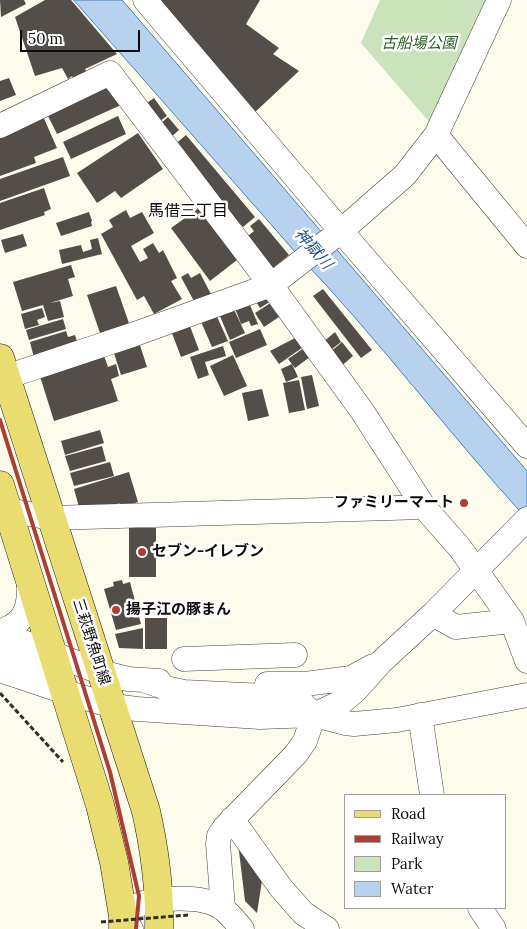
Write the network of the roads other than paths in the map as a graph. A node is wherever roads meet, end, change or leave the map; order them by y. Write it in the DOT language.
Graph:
graph roads {
  1 [pos="145,0"];
  2 [pos="499,0"];
  3 [pos="0,126"];
  4 [pos="436,135"];
  5 [pos="341,231"];
  6 [pos="527,246"];
  7 [pos="271,284"];
  8 [pos="2,372"];
  9 [pos="527,446"];
  10 [pos="0,484"];
  11 [pos="424,508"];
  12 [pos="4,511"];
  13 [pos="51,518"];
  14 [pos="523,523"];
  15 [pos="476,570"];
  16 [pos="29,579"];
  17 [pos="433,614"];
  18 [pos="512,621"];
  19 [pos="0,632"];
  20 [pos="0,652"];
  21 [pos="295,655"];
  22 [pos="381,662"];
  23 [pos="527,662"];
  24 [pos="0,670"];
  25 [pos="59,674"];
  26 [pos="143,680"];
  27 [pos="202,683"];
  28 [pos="107,690"];
  29 [pos="527,694"];
  30 [pos="314,715"];
  31 [pos="420,715"];
  32 [pos="126,748"];
  33 [pos="432,794"];
  34 [pos="146,812"];
  35 [pos="232,819"];
  36 [pos="160,901"];
  37 [pos="191,907"];
  38 [pos="223,908"];
  39 [pos="481,909"];
  40 [pos="119,924"];
  41 [pos="159,929"];
  42 [pos="242,929"];
  43 [pos="327,929"];
  44 [pos="494,929"];
  1 -- 5 [label="street"];
  2 -- 4 [label="street"];
  3 -- 7 [label="street"];
  4 -- 5 [label="street"];
  4 -- 6 [label="street"];
  5 -- 7 [label="street"];
  5 -- 9 [label="street"];
  7 -- 8 [label="street"];
  7 -- 11 [label="street"];
  8 -- 13 [label="main road, 三萩野魚町線"];
  10 -- 12 [label="main road"];
  11 -- 13 [label="street"];
  11 -- 15 [label="street"];
  12 -- 13 [label="street"];
  12 -- 16 [label="main road"];
  13 -- 28 [label="main road, 三萩野魚町線"];
  14 -- 15 [label="street"];
  15 -- 17 [label="street"];
  15 -- 18 [label="street"];
  16 -- 19 [label="street"];
  16 -- 25 [label="main road"];
  17 -- 18 [label="street"];
  17 -- 22 [label="street"];
  18 -- 23 [label="street"];
  19 -- 25 [label="street"];
  20 -- 25 [label="street"];
  21 -- 27 [label="street"];
  22 -- 27 [label="street"];
  22 -- 30 [label="street"];
  24 -- 25 [label="street"];
  25 -- 28 [label="street"];
  25 -- 28 [label="street"];
  25 -- 40 [label="main road"];
  26 -- 27 [label="street"];
  26 -- 28 [label="street"];
  26 -- 30 [label="street"];
  28 -- 30 [label="street"];
  28 -- 32 [label="main road, 三萩野魚町線"];
  29 -- 31 [label="street"];
  30 -- 31 [label="street"];
  30 -- 32 [label="street"];
  30 -- 35 [label="street"];
  31 -- 33 [label="street"];
  32 -- 34 [label="main road, 三萩野魚町線"];
  34 -- 36 [label="main road, 三萩野魚町線"];
  34 -- 37 [label="street"];
  35 -- 38 [label="street"];
  35 -- 43 [label="street"];
  36 -- 37 [label="street"];
  36 -- 40 [label="street"];
  36 -- 41 [label="main road, 三萩野魚町線"];
  37 -- 38 [label="street"];
  38 -- 42 [label="street"];
  39 -- 44 [label="street"];
}
